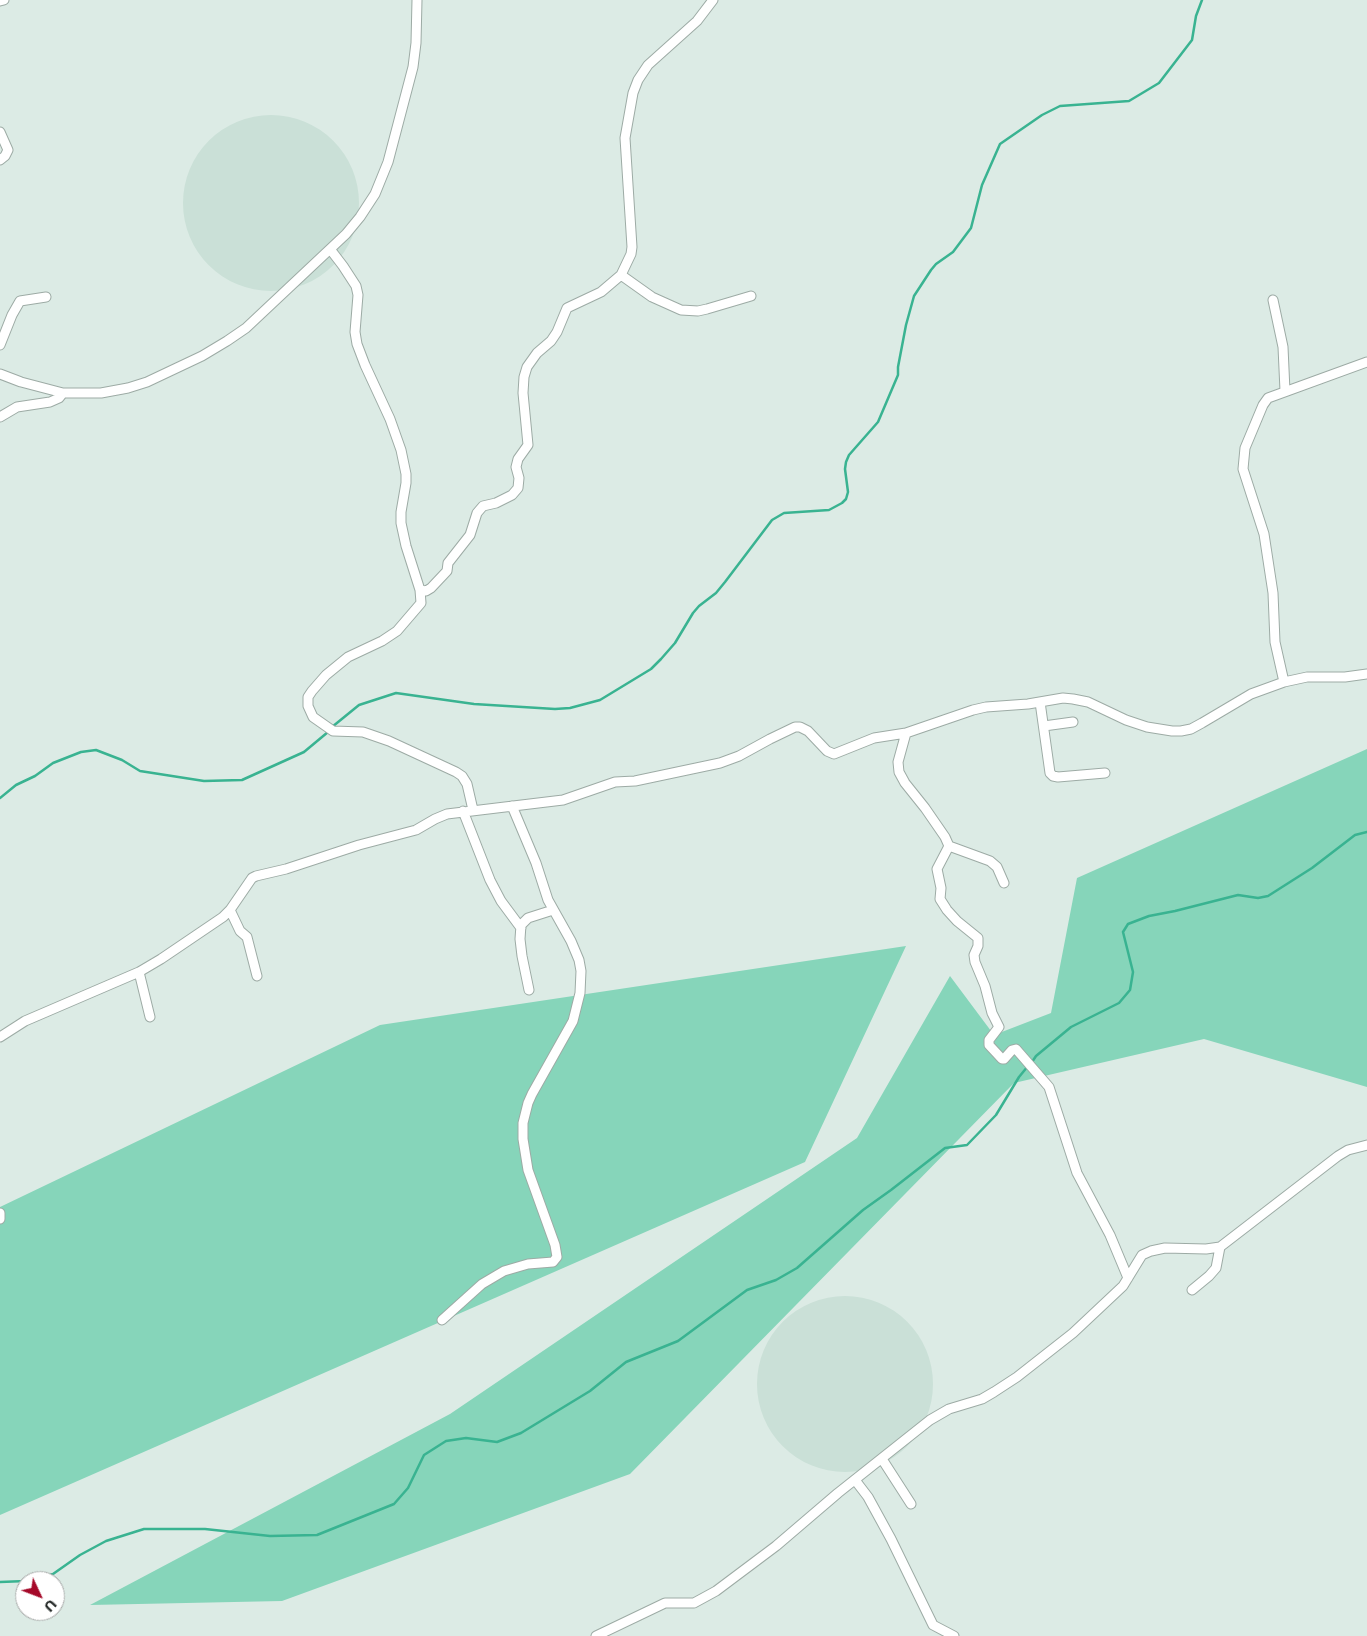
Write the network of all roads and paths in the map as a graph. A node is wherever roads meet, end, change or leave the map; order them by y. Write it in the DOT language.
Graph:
graph roads {
  1 [pos="4,0"];
  2 [pos="417,0"];
  3 [pos="713,0"];
  4 [pos="0,2"];
  5 [pos="0,132"];
  6 [pos="0,160"];
  7 [pos="330,249"];
  8 [pos="621,275"];
  9 [pos="751,296"];
  10 [pos="46,297"];
  11 [pos="1273,300"];
  12 [pos="0,346"];
  13 [pos="1367,362"];
  14 [pos="0,374"];
  15 [pos="1285,391"];
  16 [pos="63,392"];
  17 [pos="0,417"];
  18 [pos="420,590"];
  19 [pos="1367,674"];
  20 [pos="1284,682"];
  21 [pos="1040,702"];
  22 [pos="1073,722"];
  23 [pos="1044,726"];
  24 [pos="906,733"];
  25 [pos="1105,773"];
  26 [pos="512,806"];
  27 [pos="473,810"];
  28 [pos="463,811"];
  29 [pos="949,846"];
  30 [pos="1004,882"];
  31 [pos="230,910"];
  32 [pos="553,910"];
  33 [pos="520,928"];
  34 [pos="139,972"];
  35 [pos="257,976"];
  36 [pos="529,990"];
  37 [pos="150,1017"];
  38 [pos="0,1038"];
  39 [pos="1367,1145"];
  40 [pos="0,1213"];
  41 [pos="0,1219"];
  42 [pos="1220,1247"];
  43 [pos="1128,1278"];
  44 [pos="1192,1290"];
  45 [pos="442,1320"];
  46 [pos="882,1458"];
  47 [pos="855,1480"];
  48 [pos="911,1504"];
  49 [pos="596,1636"];
  50 [pos="954,1636"];
  1 -- 4 [label="street"];
  2 -- 7 [label="street"];
  3 -- 8 [label="street"];
  5 -- 6 [label="street"];
  7 -- 16 [label="street"];
  7 -- 18 [label="street"];
  8 -- 9 [label="street"];
  8 -- 18 [label="street"];
  10 -- 12 [label="street"];
  11 -- 15 [label="street"];
  13 -- 15 [label="street"];
  14 -- 16 [label="street"];
  15 -- 20 [label="street"];
  16 -- 17 [label="street"];
  18 -- 27 [label="street"];
  19 -- 20 [label="street"];
  20 -- 21 [label="street"];
  21 -- 23 [label="street"];
  21 -- 24 [label="street"];
  22 -- 23 [label="street"];
  23 -- 25 [label="street"];
  24 -- 26 [label="street"];
  24 -- 29 [label="street"];
  26 -- 27 [label="street"];
  26 -- 32 [label="street"];
  27 -- 28 [label="street"];
  28 -- 31 [label="street"];
  28 -- 33 [label="street"];
  29 -- 30 [label="street"];
  29 -- 43 [label="street"];
  31 -- 34 [label="street"];
  31 -- 35 [label="street"];
  32 -- 33 [label="street"];
  32 -- 45 [label="street"];
  33 -- 36 [label="street"];
  34 -- 37 [label="street"];
  34 -- 38 [label="street"];
  39 -- 42 [label="street"];
  40 -- 41 [label="street"];
  42 -- 43 [label="street"];
  42 -- 44 [label="street"];
  43 -- 46 [label="street"];
  46 -- 47 [label="street"];
  46 -- 48 [label="street"];
  47 -- 49 [label="street"];
  47 -- 50 [label="street"];
}
